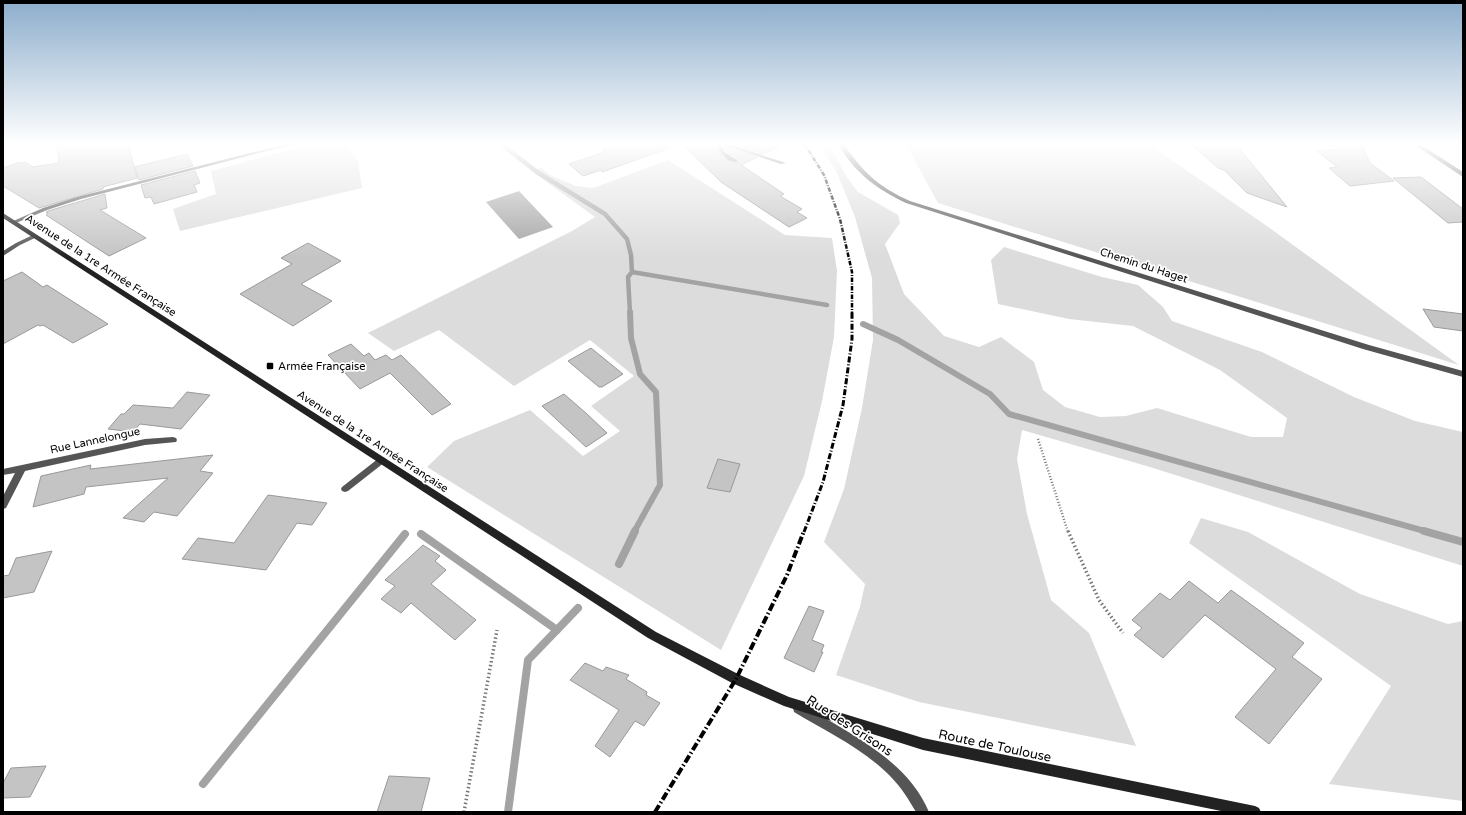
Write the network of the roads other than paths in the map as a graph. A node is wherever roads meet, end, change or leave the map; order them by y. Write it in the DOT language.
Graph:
graph roads {
  1 [pos="142,181"];
  2 [pos="870,181"];
  3 [pos="3,215"];
  4 [pos="14,222"];
  5 [pos="35,236"];
  6 [pos="3,254"];
  7 [pos="1463,374"];
  8 [pos="173,440"];
  9 [pos="382,460"];
  10 [pos="22,468"];
  11 [pos="3,472"];
  12 [pos="345,490"];
  13 [pos="3,505"];
  14 [pos="736,679"];
  15 [pos="788,702"];
  16 [pos="923,812"];
  17 [pos="1255,812"];
  1 -- 4 [label="street"];
  2 -- 7 [label="street, Chemin du Haget"];
  3 -- 4 [label="main road, Avenue de la 1re Armée Française"];
  4 -- 5 [label="main road, Avenue de la 1re Armée Française"];
  5 -- 6 [label="street"];
  5 -- 9 [label="main road, Avenue de la 1re Armée Française"];
  8 -- 10 [label="street, Rue Lannelongue"];
  9 -- 12 [label="street"];
  9 -- 14 [label="main road, Avenue de la 1re Armée Française"];
  10 -- 11 [label="street, Rue Lannelongue"];
  10 -- 13 [label="street"];
  14 -- 15 [label="main road, Route de Toulouse"];
  15 -- 16 [label="street, Rue des Grisons"];
  15 -- 17 [label="main road, Route de Toulouse"];
}
